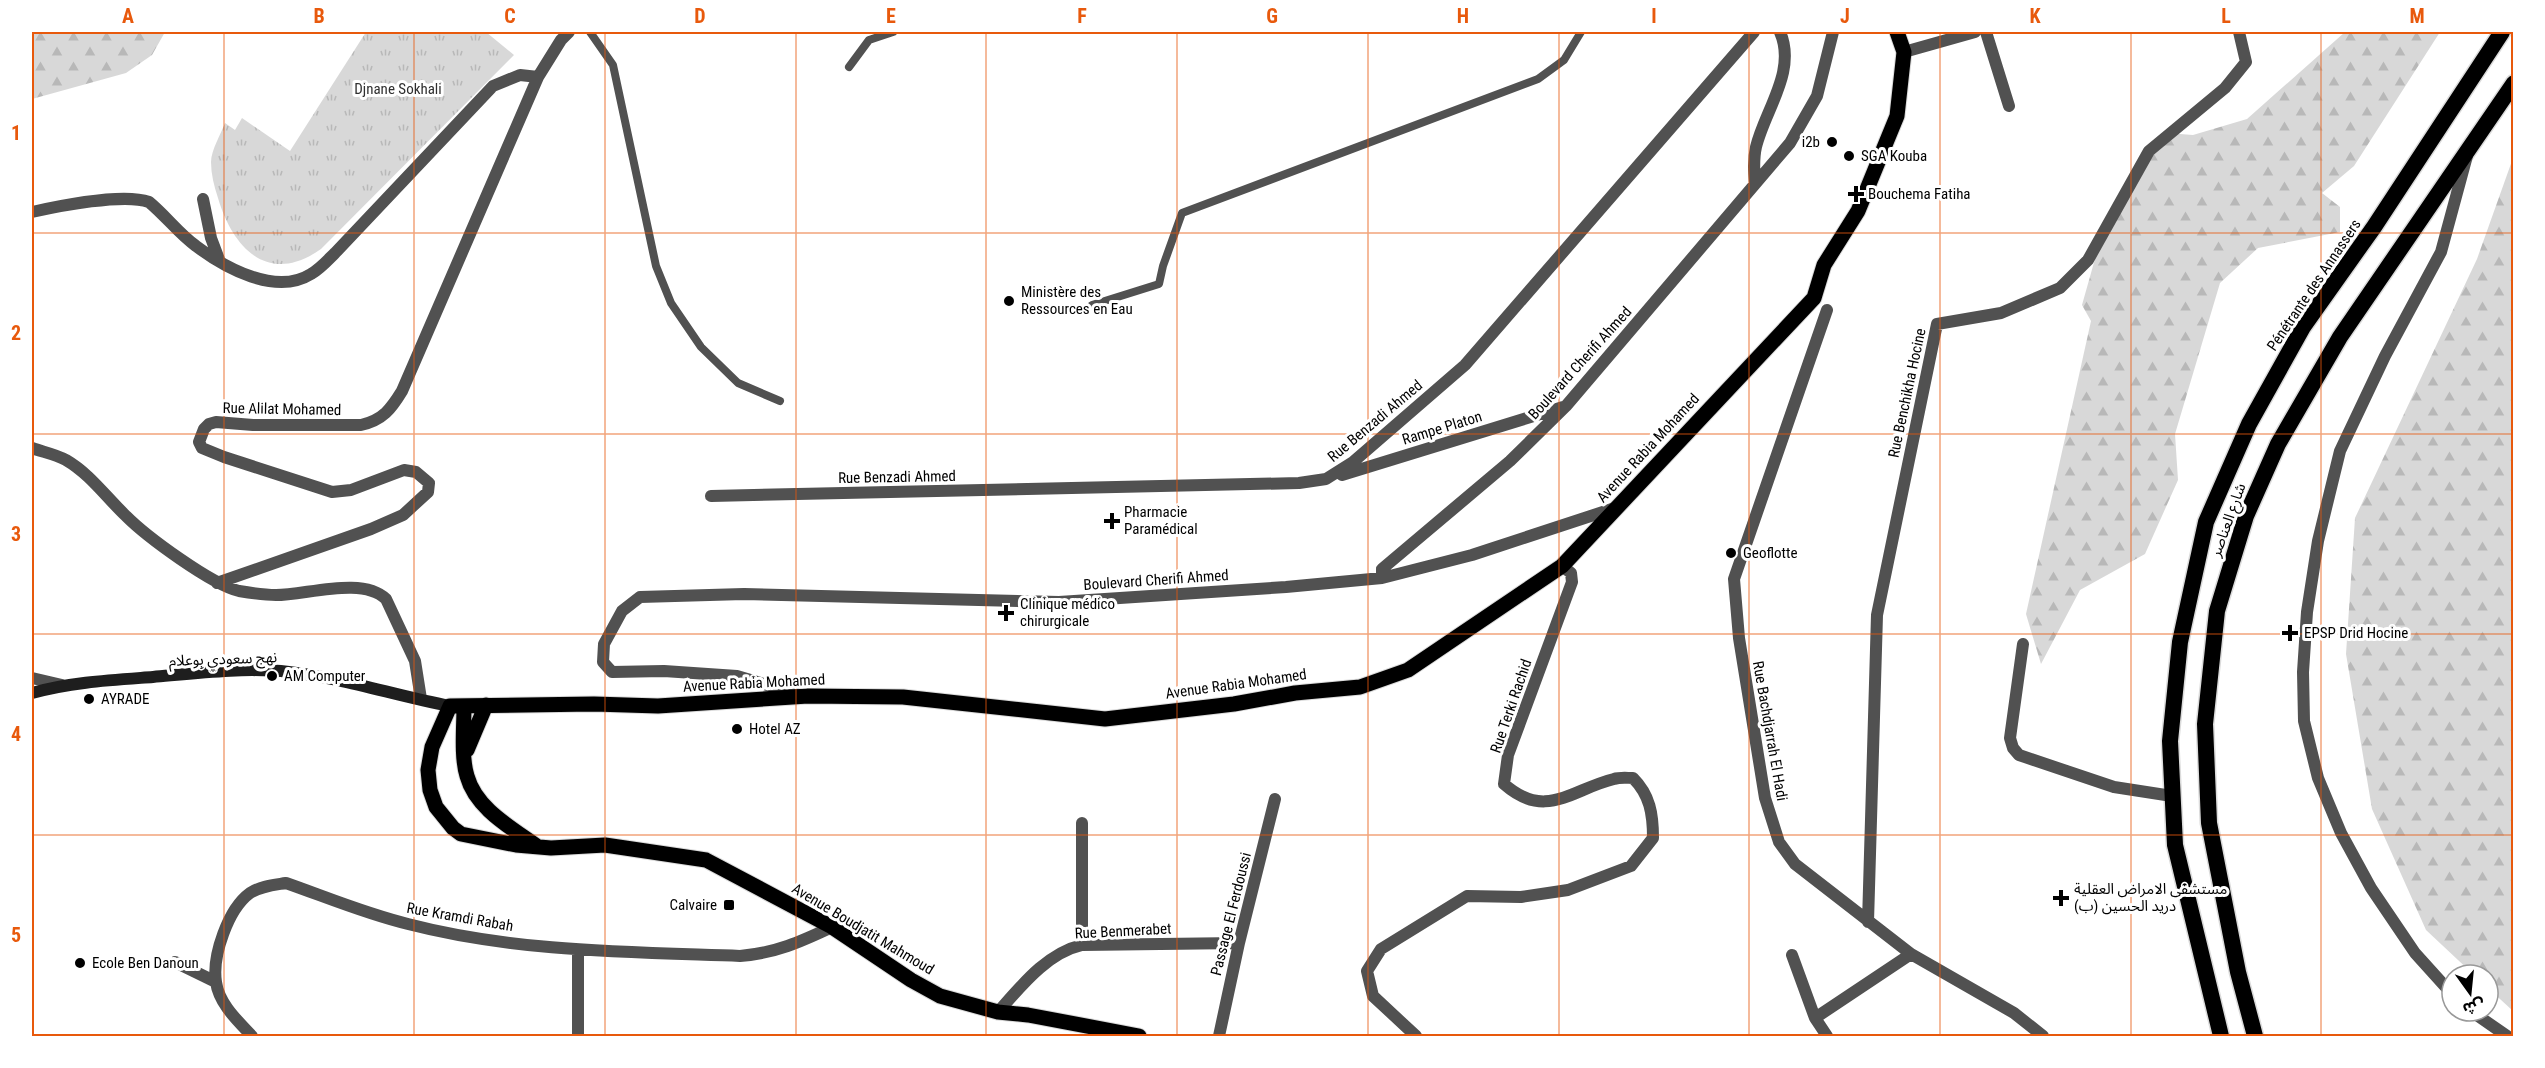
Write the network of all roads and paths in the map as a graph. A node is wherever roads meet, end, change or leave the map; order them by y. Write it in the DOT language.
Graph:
graph roads {
  1 [pos="570,32"];
  2 [pos="590,32"];
  3 [pos="893,32"];
  4 [pos="1581,32"];
  5 [pos="1754,32"];
  6 [pos="1780,32"];
  7 [pos="1833,32"];
  8 [pos="1897,32"];
  9 [pos="1975,32"];
  10 [pos="1986,32"];
  11 [pos="2239,32"];
  12 [pos="2502,32"];
  13 [pos="1904,52"];
  14 [pos="849,68"];
  15 [pos="538,77"];
  16 [pos="2514,83"];
  17 [pos="2009,106"];
  18 [pos="2469,149"];
  19 [pos="1755,184"];
  20 [pos="203,199"];
  21 [pos="32,212"];
  22 [pos="220,262"];
  23 [pos="1092,305"];
  24 [pos="1827,310"];
  25 [pos="780,401"];
  26 [pos="1566,406"];
  27 [pos="32,448"];
  28 [pos="1326,479"];
  29 [pos="711,496"];
  30 [pos="1619,507"];
  31 [pos="1562,566"];
  32 [pos="1382,578"];
  33 [pos="217,582"];
  34 [pos="2023,644"];
  35 [pos="32,678"];
  36 [pos="62,685"];
  37 [pos="32,693"];
  38 [pos="807,696"];
  39 [pos="421,699"];
  40 [pos="486,705"];
  41 [pos="457,706"];
  42 [pos="465,754"];
  43 [pos="2172,796"];
  44 [pos="1275,799"];
  45 [pos="1082,823"];
  46 [pos="538,847"];
  47 [pos="1868,922"];
  48 [pos="832,927"];
  49 [pos="1239,943"];
  50 [pos="1082,945"];
  51 [pos="578,951"];
  52 [pos="1911,954"];
  53 [pos="1791,955"];
  54 [pos="175,962"];
  55 [pos="2440,981"];
  56 [pos="216,982"];
  57 [pos="998,1012"];
  58 [pos="1815,1018"];
  59 [pos="2488,1023"];
  60 [pos="1119,1034"];
  61 [pos="252,1036"];
  62 [pos="578,1036"];
  63 [pos="1139,1036"];
  64 [pos="1218,1036"];
  65 [pos="1416,1036"];
  66 [pos="1827,1036"];
  67 [pos="2043,1036"];
  68 [pos="2221,1036"];
  69 [pos="2255,1036"];
  70 [pos="2507,1036"];
  1 -- 15 [label="street, Rue Alilat Mohamed"];
  2 -- 25 [label="lane"];
  3 -- 14 [label="lane"];
  4 -- 23 [label="lane"];
  5 -- 28 [label="street, Rue Benzadi Ahmed"];
  6 -- 19 [label="street"];
  7 -- 19 [label="street, Boulevard Cherifi Ahmed"];
  8 -- 13 [label="main road, Avenue Rabia Mohamed"];
  9 -- 13 [label="street"];
  10 -- 17 [label="street"];
  11 -- 47 [label="street, Rue Benchikha Hocine"];
  12 -- 43 [label="highway, Pénétrante des Annassers"];
  13 -- 30 [label="main road, Avenue Rabia Mohamed"];
  15 -- 22 [label="street"];
  15 -- 33 [label="street, Rue Alilat Mohamed"];
  16 -- 18 [label="highway, شارع العناصر"];
  18 -- 55 [label="street"];
  18 -- 69 [label="highway, شارع العناصر"];
  19 -- 26 [label="street, Boulevard Cherifi Ahmed"];
  20 -- 22 [label="street"];
  21 -- 22 [label="street"];
  24 -- 47 [label="street, Rue Bachdjarrah El Hadi"];
  26 -- 28 [label="street, Rampe Platon"];
  26 -- 32 [label="street, Boulevard Cherifi Ahmed"];
  27 -- 33 [label="street"];
  28 -- 29 [label="street, Rue Benzadi Ahmed"];
  30 -- 31 [label="main road, Avenue Rabia Mohamed"];
  30 -- 32 [label="street"];
  31 -- 38 [label="main road, Avenue Rabia Mohamed"];
  31 -- 65 [label="street, Rue Terki Rachid"];
  32 -- 38 [label="street, Boulevard Cherifi Ahmed"];
  33 -- 39 [label="street"];
  34 -- 43 [label="street"];
  35 -- 36 [label="street"];
  36 -- 37 [label="main road, نهج سعودي بوعلام"];
  36 -- 39 [label="main road, نهج سعودي بوعلام"];
  38 -- 40 [label="main road, Avenue Rabia Mohamed"];
  39 -- 41 [label="main road, نهج سعودي بوعلام"];
  40 -- 41 [label="main road, Avenue Rabia Mohamed"];
  40 -- 42 [label="main road"];
  41 -- 42 [label="main road"];
  41 -- 46 [label="main road"];
  42 -- 46 [label="main road"];
  43 -- 68 [label="highway, Pénétrante des Annassers"];
  44 -- 49 [label="street, Passage El Ferdoussi"];
  45 -- 50 [label="street"];
  46 -- 48 [label="main road, Avenue Boudjatit Mahmoud"];
  47 -- 52 [label="street, Rue Bachdjarrah El Hadi"];
  48 -- 51 [label="street, Rue Kramdi Rabah"];
  48 -- 57 [label="main road, Avenue Boudjatit Mahmoud"];
  49 -- 50 [label="street, Rue Benmerabet"];
  49 -- 64 [label="street, Passage El Ferdoussi"];
  50 -- 57 [label="street, Rue Benmerabet"];
  51 -- 56 [label="street, Rue Kramdi Rabah"];
  51 -- 62 [label="street"];
  52 -- 58 [label="street"];
  52 -- 67 [label="street, Rue Bachdjarrah El Hadi"];
  53 -- 58 [label="street"];
  54 -- 56 [label="street"];
  56 -- 61 [label="street"];
  57 -- 60 [label="main road, Avenue Boudjatit Mahmoud"];
  58 -- 66 [label="street"];
  59 -- 70 [label="street"];
  60 -- 63 [label="main road, Avenue Boudjatit Mahmoud"];
}
